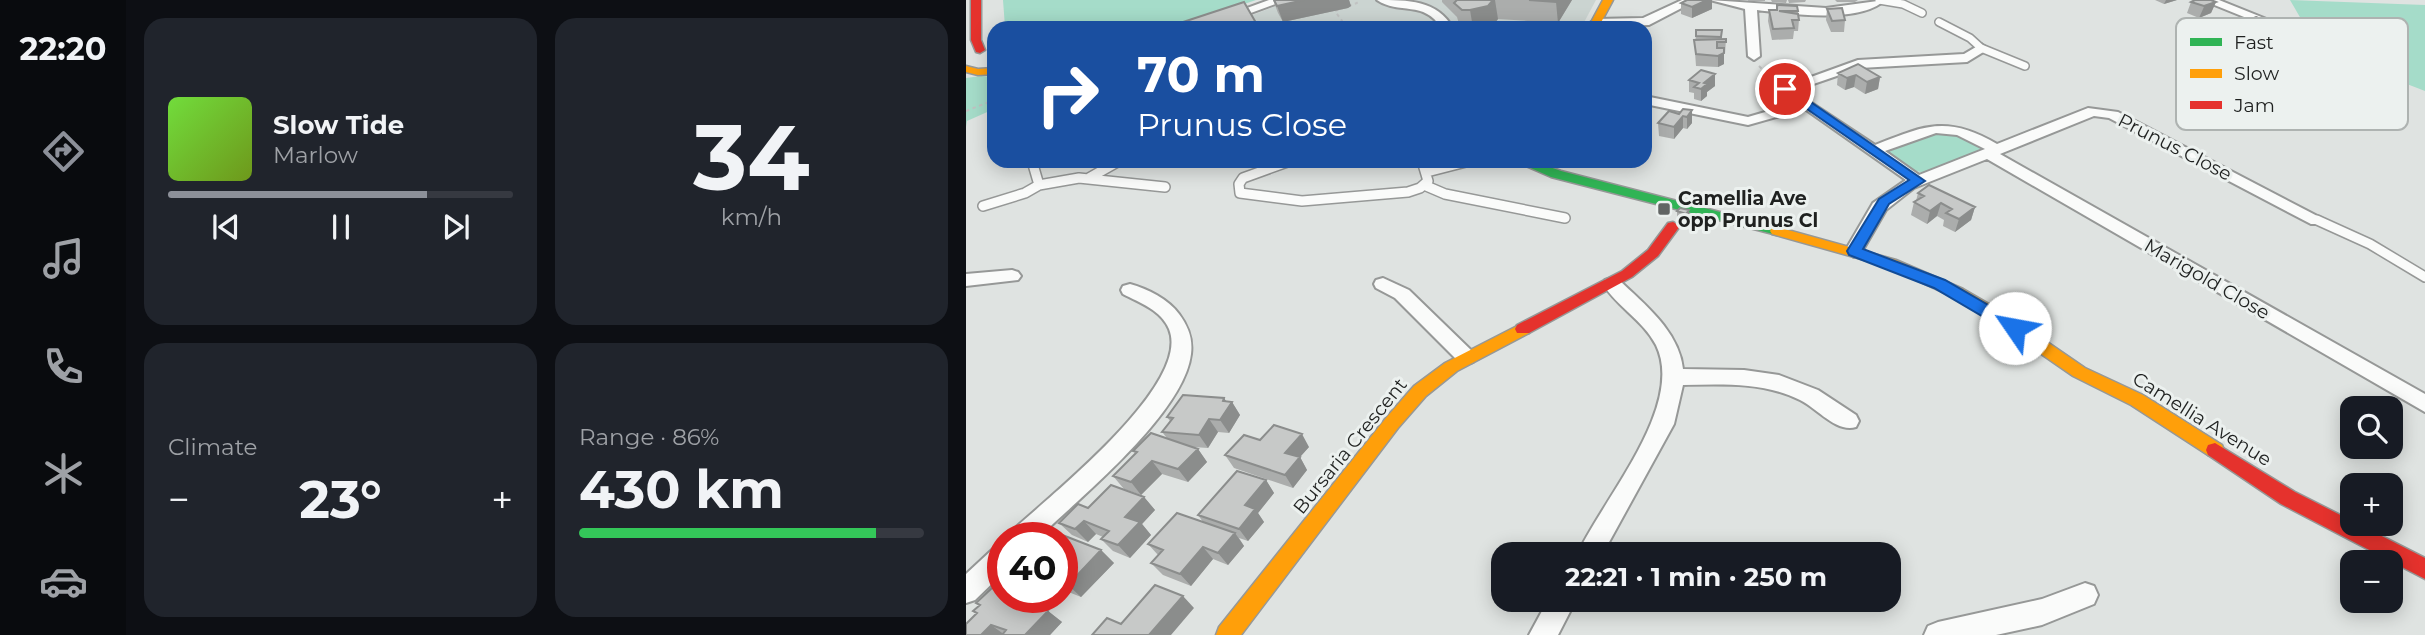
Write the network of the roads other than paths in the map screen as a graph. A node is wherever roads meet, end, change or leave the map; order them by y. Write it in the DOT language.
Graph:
graph roads {
  1 [pos="976,0"];
  2 [pos="989,0"];
  3 [pos="1280,0"];
  4 [pos="1383,0"];
  5 [pos="1608,0"];
  6 [pos="1691,0"];
  7 [pos="1716,0"];
  8 [pos="1879,0"];
  9 [pos="2208,0"];
  10 [pos="1751,8"];
  11 [pos="1922,13"];
  12 [pos="2258,18"];
  13 [pos="1228,21"];
  14 [pos="1444,21"];
  15 [pos="1598,21"];
  16 [pos="1649,21"];
  17 [pos="1939,22"];
  18 [pos="1981,48"];
  19 [pos="976,54"];
  20 [pos="1754,56"];
  21 [pos="2025,66"];
  22 [pos="987,72"];
  23 [pos="966,75"];
  24 [pos="1652,101"];
  25 [pos="1807,104"];
  26 [pos="1875,150"];
  27 [pos="1993,152"];
  28 [pos="1034,168"];
  29 [pos="1107,168"];
  30 [pos="1270,168"];
  31 [pos="1425,168"];
  32 [pos="1443,168"];
  33 [pos="1540,168"];
  34 [pos="1427,172"];
  35 [pos="1089,179"];
  36 [pos="1918,181"];
  37 [pos="1039,185"];
  38 [pos="1424,185"];
  39 [pos="1165,187"];
  40 [pos="983,206"];
  41 [pos="1565,219"];
  42 [pos="2317,220"];
  43 [pos="1673,226"];
  44 [pos="1854,251"];
  45 [pos="1012,276"];
  46 [pos="2425,277"];
  47 [pos="966,280"];
  48 [pos="1382,284"];
  49 [pos="1612,284"];
  50 [pos="1129,290"];
  51 [pos="1466,358"];
  52 [pos="1675,377"];
  53 [pos="2425,404"];
  54 [pos="1848,421"];
  55 [pos="1039,522"];
  56 [pos="1596,542"];
  57 [pos="2425,569"];
  58 [pos="987,571"];
  59 [pos="966,591"];
  60 [pos="2085,596"];
  61 [pos="1556,612"];
  62 [pos="1227,635"];
  63 [pos="1543,635"];
  64 [pos="1938,635"];
  1 -- 19 [label="street"];
  2 -- 19 [label="street"];
  3 -- 13 [label="street"];
  4 -- 14 [label="street"];
  5 -- 15 [label="street"];
  6 -- 16 [label="street"];
  7 -- 10 [label="street"];
  8 -- 10 [label="street"];
  8 -- 11 [label="lane"];
  9 -- 12 [label="street"];
  10 -- 20 [label="street"];
  17 -- 18 [label="lane"];
  18 -- 21 [label="lane"];
  18 -- 25 [label="street"];
  22 -- 23 [label="street"];
  24 -- 25 [label="street"];
  25 -- 26 [label="street"];
  26 -- 27 [label="street, Marigold Close"];
  26 -- 36 [label="street"];
  27 -- 36 [label="street, Prunus Close"];
  27 -- 42 [label="street, Prunus Close"];
  27 -- 53 [label="street, Marigold Close"];
  28 -- 37 [label="lane"];
  29 -- 35 [label="lane"];
  30 -- 38 [label="lane"];
  31 -- 34 [label="lane"];
  32 -- 34 [label="lane"];
  33 -- 44 [label="street, Camellia Avenue"];
  34 -- 38 [label="lane"];
  35 -- 37 [label="lane"];
  35 -- 39 [label="lane"];
  36 -- 44 [label="street, Prunus Close"];
  37 -- 40 [label="lane"];
  38 -- 41 [label="lane"];
  42 -- 46 [label="lane, Prunus Close"];
  43 -- 49 [label="street, Bursaria Crescent"];
  44 -- 57 [label="street, Camellia Avenue"];
  45 -- 47 [label="street"];
  48 -- 51 [label="street"];
  49 -- 51 [label="street, Bursaria Crescent"];
  49 -- 52 [label="street"];
  50 -- 55 [label="street"];
  51 -- 62 [label="street, Bursaria Crescent"];
  52 -- 54 [label="street"];
  52 -- 56 [label="street"];
  58 -- 59 [label="street"];
  60 -- 64 [label="street"];
  61 -- 63 [label="street"];
}
